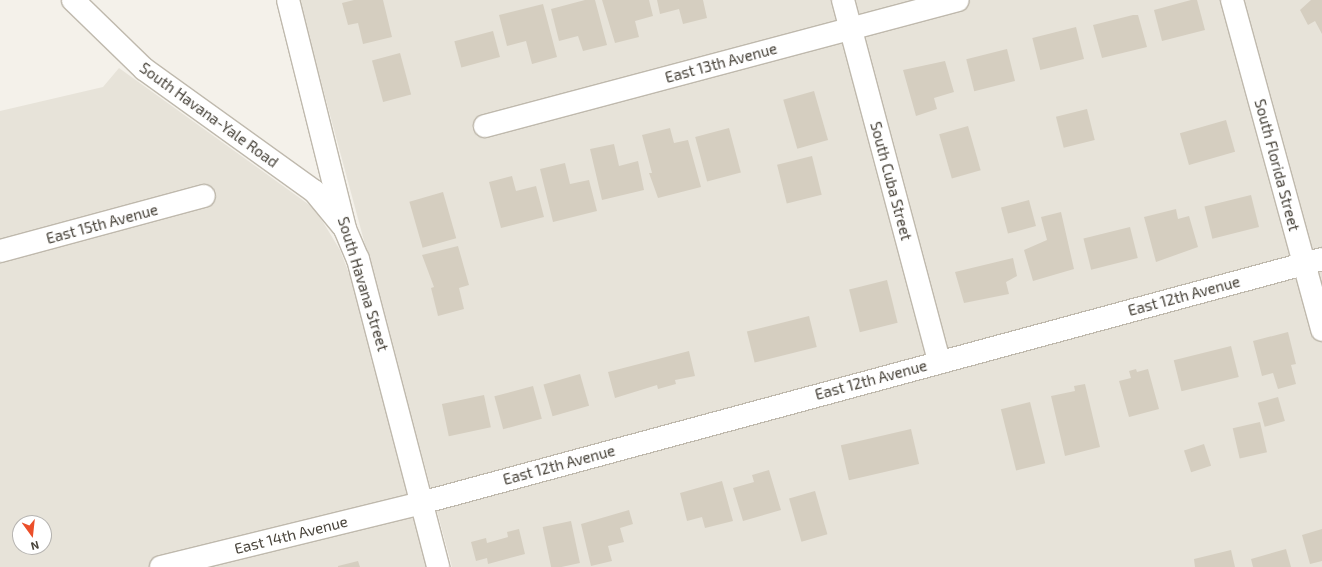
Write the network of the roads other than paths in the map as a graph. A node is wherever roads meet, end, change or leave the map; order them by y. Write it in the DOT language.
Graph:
graph roads {
  1 [pos="73,0"];
  2 [pos="288,0"];
  3 [pos="843,0"];
  4 [pos="957,0"];
  5 [pos="1232,0"];
  6 [pos="851,28"];
  7 [pos="485,126"];
  8 [pos="204,196"];
  9 [pos="345,229"];
  10 [pos="0,251"];
  11 [pos="1313,262"];
  12 [pos="1322,330"];
  13 [pos="939,362"];
  14 [pos="421,503"];
  15 [pos="161,567"];
  16 [pos="438,567"];
  1 -- 9 [label="street, South Havana-Yale Road"];
  2 -- 9 [label="street, South Havana Street"];
  3 -- 6 [label="street, South Cuba Street"];
  4 -- 6 [label="street, East 13th Avenue"];
  5 -- 11 [label="street, South Florida Street"];
  6 -- 7 [label="street, East 13th Avenue"];
  6 -- 13 [label="street, South Cuba Street"];
  8 -- 10 [label="street, East 15th Avenue"];
  9 -- 14 [label="street, South Havana Street"];
  11 -- 12 [label="street, South Florida Street"];
  11 -- 13 [label="street, East 12th Avenue"];
  13 -- 14 [label="street, East 12th Avenue"];
  14 -- 15 [label="street, East 14th Avenue"];
  14 -- 16 [label="street, South Havana Street"];
}
